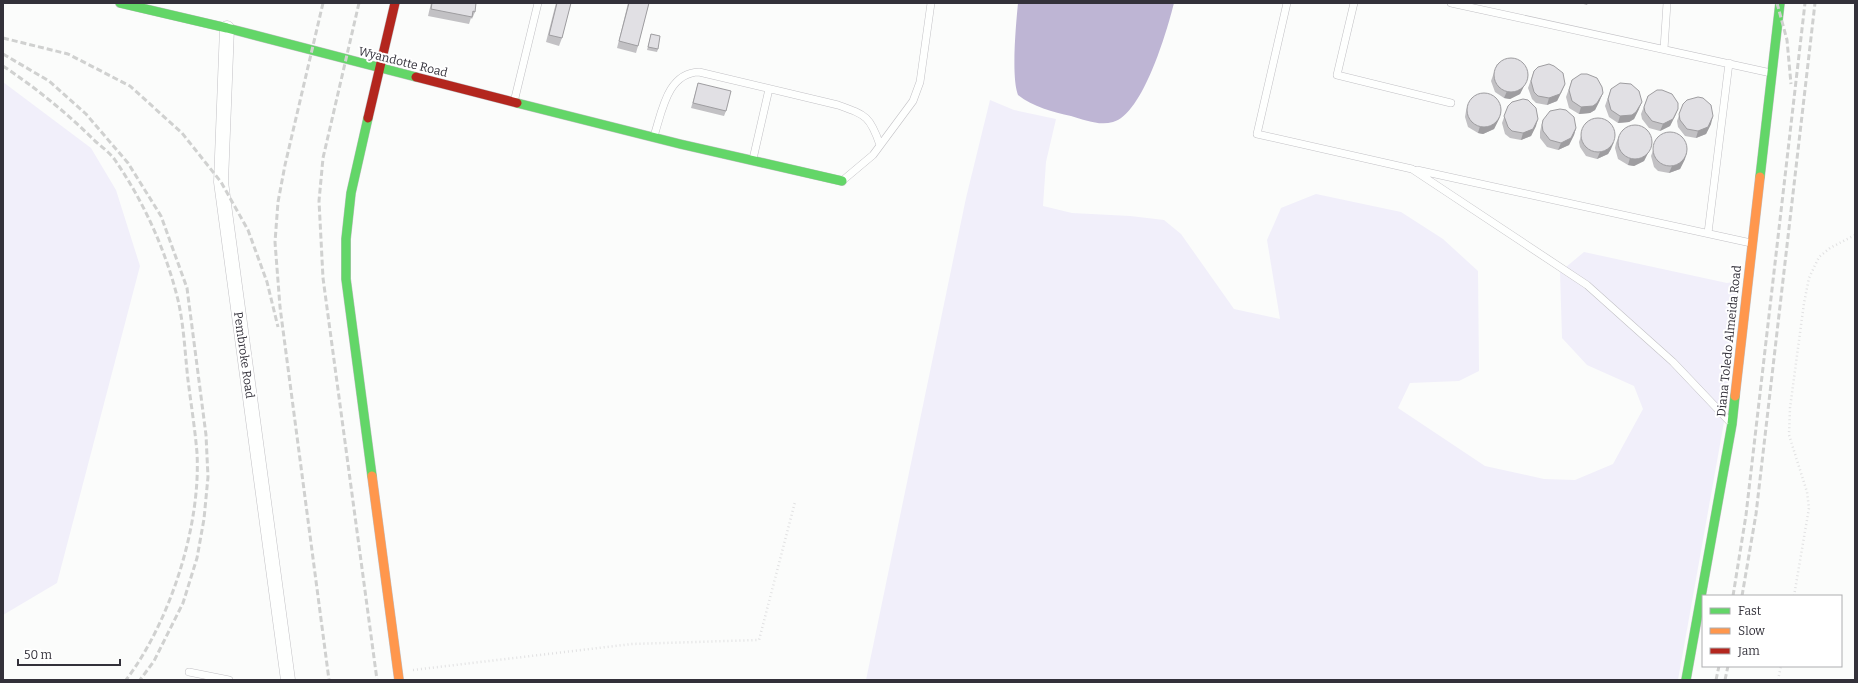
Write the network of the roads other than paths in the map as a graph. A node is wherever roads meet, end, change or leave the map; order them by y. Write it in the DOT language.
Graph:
graph roads {
  1 [pos="120,3"];
  2 [pos="396,3"];
  3 [pos="538,3"];
  4 [pos="931,3"];
  5 [pos="1287,3"];
  6 [pos="1354,3"];
  7 [pos="1451,3"];
  8 [pos="1667,3"];
  9 [pos="1780,3"];
  10 [pos="227,28"];
  11 [pos="1664,50"];
  12 [pos="1728,63"];
  13 [pos="381,69"];
  14 [pos="1772,73"];
  15 [pos="769,89"];
  16 [pos="514,102"];
  17 [pos="1451,103"];
  18 [pos="654,137"];
  19 [pos="880,145"];
  20 [pos="752,160"];
  21 [pos="1412,169"];
  22 [pos="842,181"];
  23 [pos="1708,233"];
  24 [pos="1751,243"];
  25 [pos="1732,424"];
  26 [pos="189,672"];
  27 [pos="399,676"];
  28 [pos="229,680"];
  29 [pos="288,680"];
  30 [pos="1686,680"];
  1 -- 10 [label="street, Wyandotte Road"];
  2 -- 13 [label="street"];
  3 -- 16 [label="lane"];
  4 -- 19 [label="lane"];
  5 -- 21 [label="lane"];
  6 -- 17 [label="lane"];
  7 -- 11 [label="lane"];
  8 -- 11 [label="lane"];
  9 -- 14 [label="street, Diana Toledo Almeida Road"];
  10 -- 13 [label="street, Wyandotte Road"];
  10 -- 29 [label="street, Pembroke Road"];
  11 -- 12 [label="lane"];
  12 -- 14 [label="lane"];
  12 -- 23 [label="lane"];
  13 -- 16 [label="street, Wyandotte Road"];
  13 -- 27 [label="street"];
  14 -- 24 [label="street, Diana Toledo Almeida Road"];
  15 -- 18 [label="lane"];
  15 -- 19 [label="lane"];
  15 -- 20 [label="lane"];
  16 -- 18 [label="street, Wyandotte Road"];
  18 -- 20 [label="street, Wyandotte Road"];
  19 -- 22 [label="lane"];
  20 -- 22 [label="street, Wyandotte Road"];
  21 -- 23 [label="lane"];
  21 -- 25 [label="lane"];
  23 -- 24 [label="lane"];
  24 -- 25 [label="street, Diana Toledo Almeida Road"];
  25 -- 30 [label="street, Diana Toledo Almeida Road"];
  26 -- 28 [label="lane"];
}
